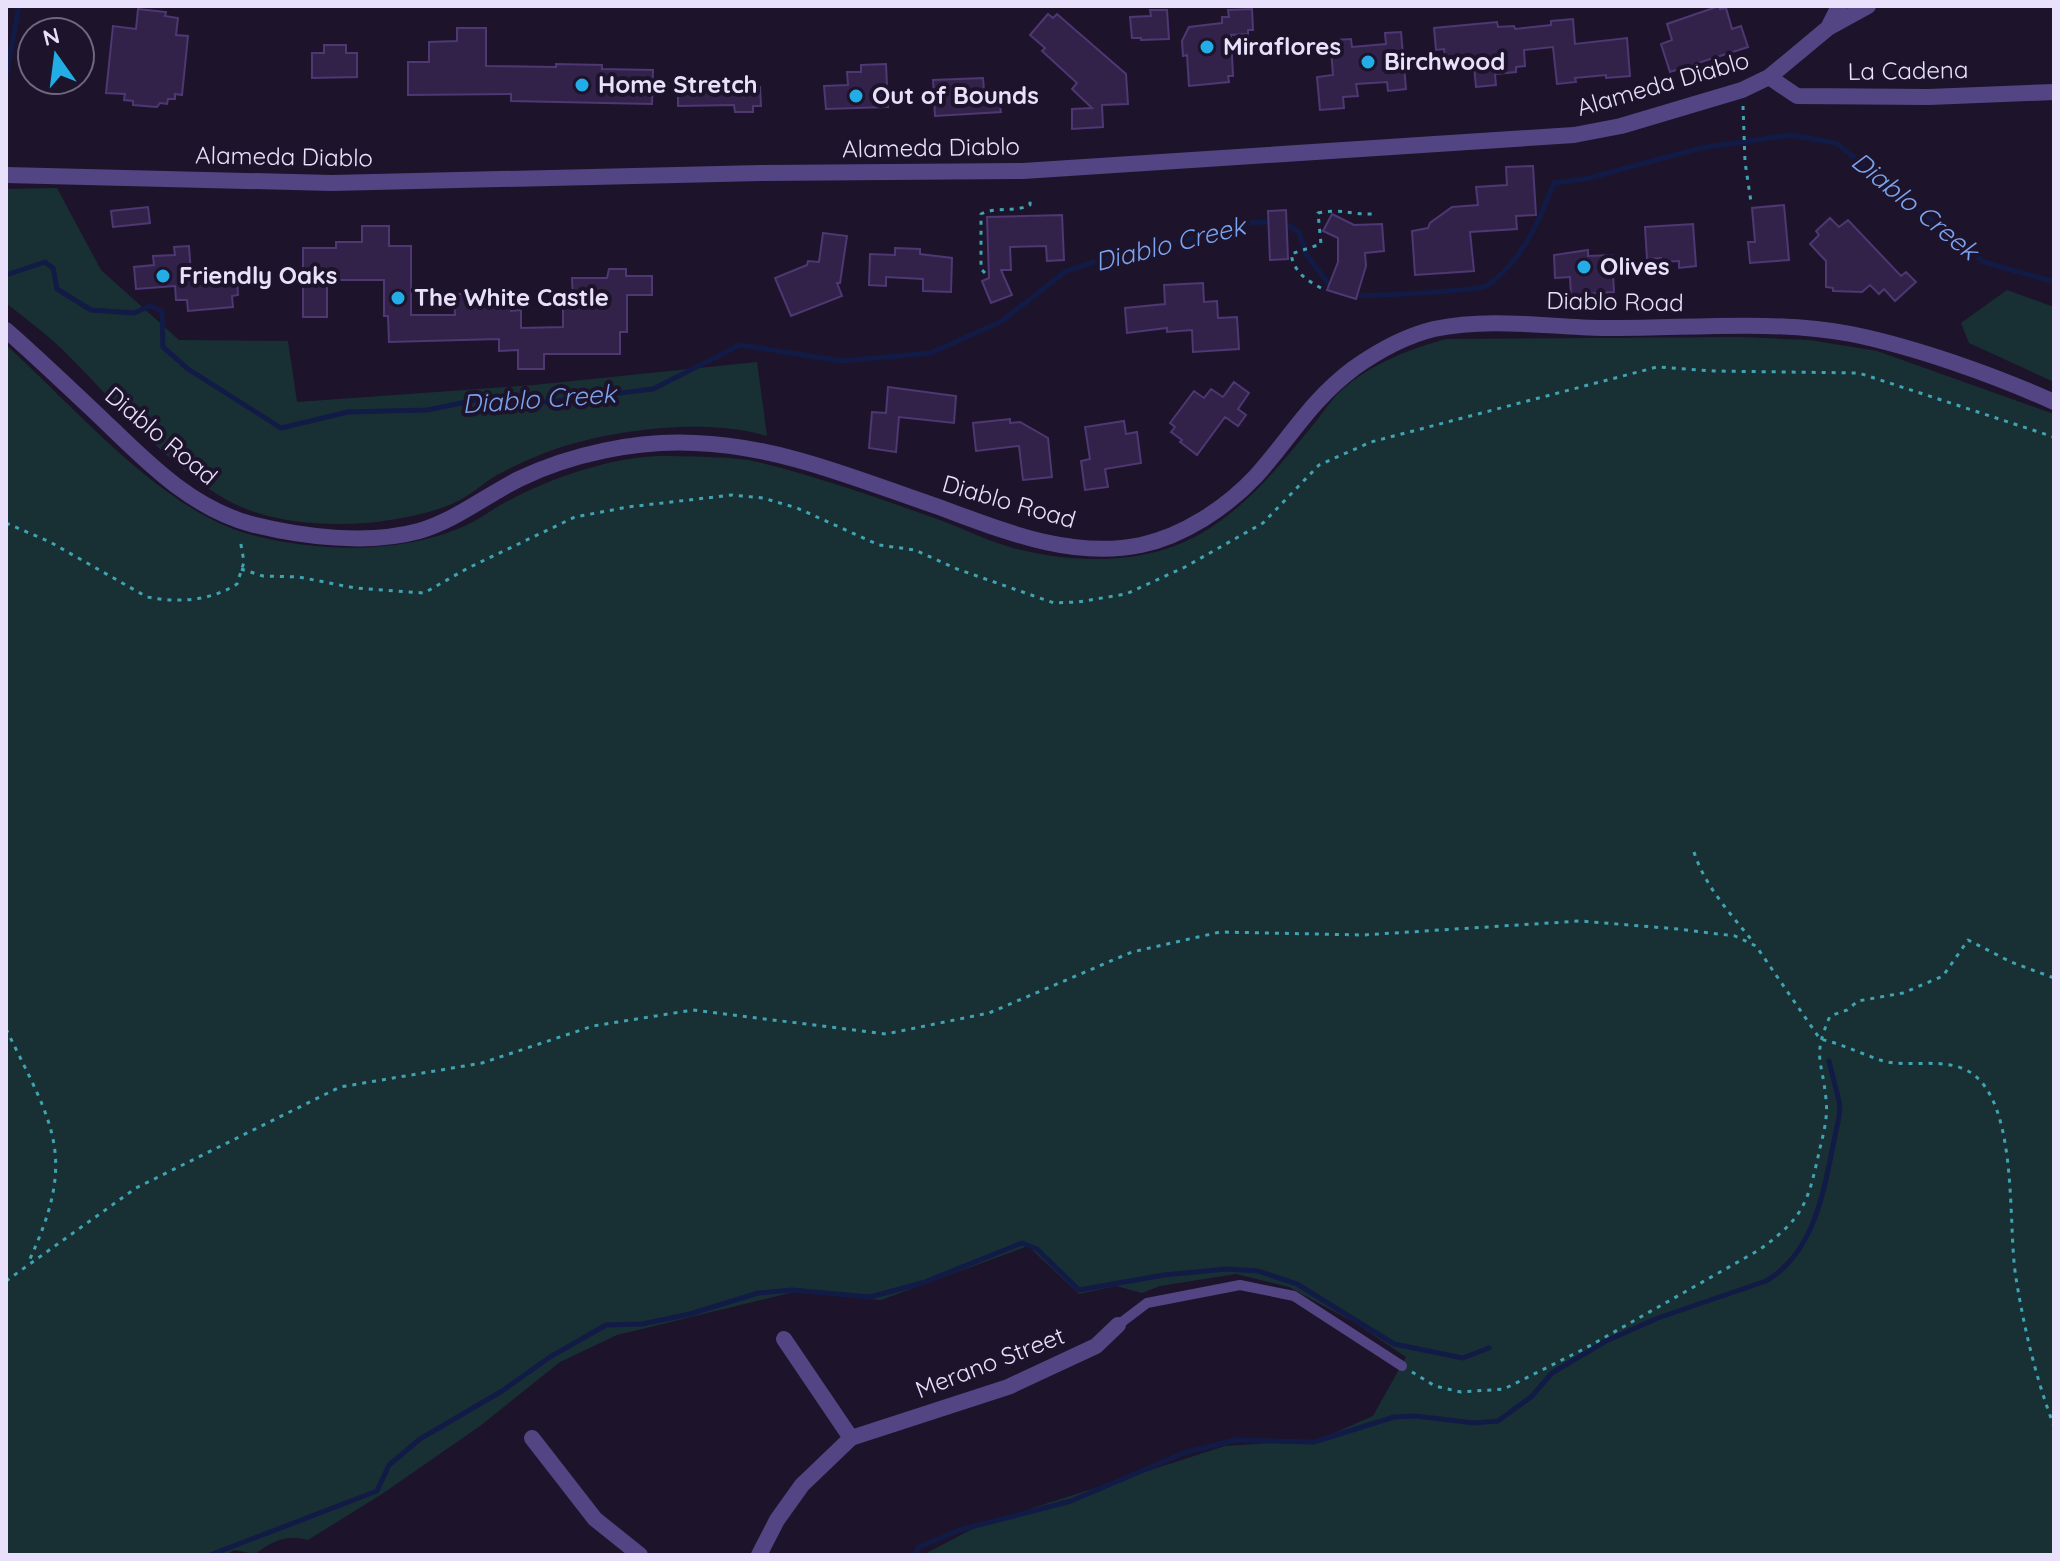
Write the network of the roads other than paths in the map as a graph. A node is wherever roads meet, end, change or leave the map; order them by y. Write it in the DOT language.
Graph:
graph roads {
  1 [pos="1839,6"];
  2 [pos="1868,6"];
  3 [pos="1828,28"];
  4 [pos="1769,77"];
  5 [pos="2054,92"];
  6 [pos="10,176"];
  7 [pos="6,330"];
  8 [pos="2054,402"];
  9 [pos="1118,1325"];
  10 [pos="784,1339"];
  11 [pos="1402,1366"];
  12 [pos="532,1438"];
  13 [pos="851,1438"];
  14 [pos="640,1555"];
  15 [pos="759,1555"];
  1 -- 3 [label="street, Alameda Diablo"];
  2 -- 3 [label="street, Alameda Diablo"];
  3 -- 4 [label="street, Alameda Diablo"];
  4 -- 5 [label="street, La Cadena"];
  4 -- 6 [label="street, Alameda Diablo"];
  7 -- 8 [label="street, Diablo Road"];
  9 -- 11 [label="lane, Merano Street"];
  9 -- 13 [label="street, Merano Street"];
  10 -- 13 [label="street"];
  12 -- 14 [label="street"];
  13 -- 15 [label="street, Merano Street"];
}
